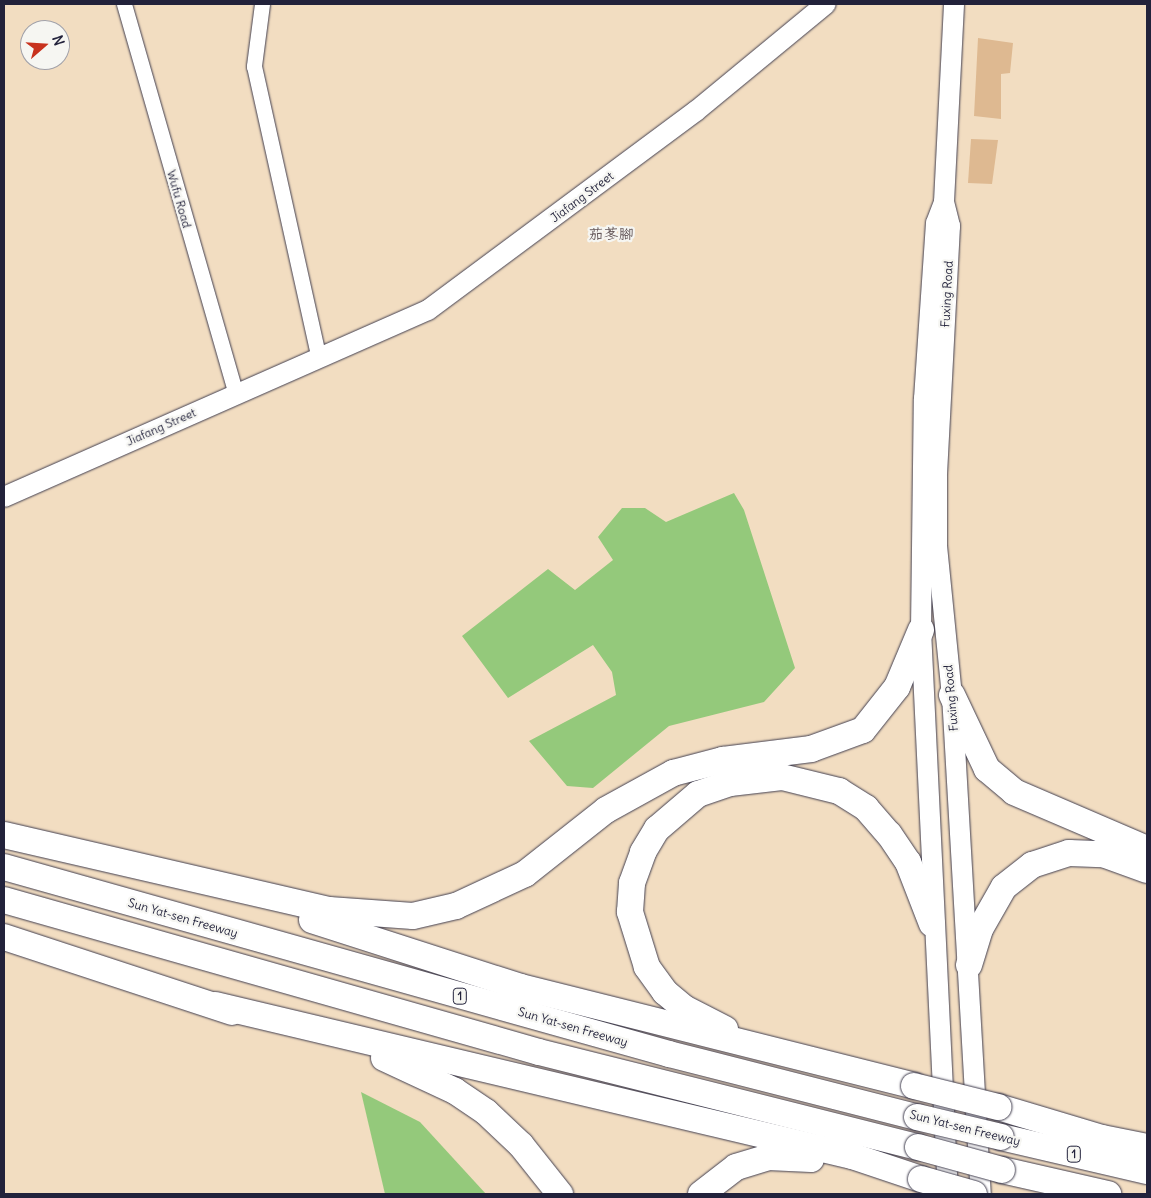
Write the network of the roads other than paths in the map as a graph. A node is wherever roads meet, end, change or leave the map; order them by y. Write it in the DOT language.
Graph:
graph roads {
  1 [pos="124,4"];
  2 [pos="262,4"];
  3 [pos="826,4"];
  4 [pos="954,4"];
  5 [pos="944,202"];
  6 [pos="319,358"];
  7 [pos="236,394"];
  8 [pos="4,497"];
  9 [pos="921,630"];
  10 [pos="952,695"];
  11 [pos="4,835"];
  12 [pos="1147,849"];
  13 [pos="4,867"];
  14 [pos="1147,870"];
  15 [pos="207,883"];
  16 [pos="4,900"];
  17 [pos="932,924"];
  18 [pos="4,937"];
  19 [pos="969,965"];
  20 [pos="215,1005"];
  21 [pos="764,1048"];
  22 [pos="1042,1118"];
  23 [pos="1147,1129"];
  24 [pos="1147,1147"];
  25 [pos="878,1168"];
  26 [pos="1147,1171"];
  27 [pos="560,1194"];
  28 [pos="701,1194"];
  29 [pos="948,1194"];
  30 [pos="974,1194"];
  31 [pos="981,1194"];
  32 [pos="1108,1194"];
  1 -- 7 [label="street, Wufu Road"];
  2 -- 6 [label="street"];
  3 -- 6 [label="main road, Jiafang Street"];
  4 -- 5 [label="main road, Fuxing Road"];
  5 -- 9 [label="main road, Fuxing Road"];
  5 -- 10 [label="main road, Fuxing Road"];
  6 -- 7 [label="main road, Jiafang Street"];
  7 -- 8 [label="main road, Jiafang Street"];
  9 -- 15 [label="highway"];
  9 -- 17 [label="main road, Fuxing Road"];
  10 -- 12 [label="highway"];
  10 -- 19 [label="main road, Fuxing Road"];
  11 -- 15 [label="highway"];
  13 -- 26 [label="highway, Sun Yat-sen Freeway / 1, bridge"];
  14 -- 19 [label="highway"];
  15 -- 21 [label="highway"];
  16 -- 32 [label="highway, bridge"];
  17 -- 21 [label="highway"];
  17 -- 29 [label="main road, Fuxing Road"];
  18 -- 20 [label="highway"];
  19 -- 31 [label="main road, Fuxing Road"];
  20 -- 25 [label="highway"];
  20 -- 27 [label="highway"];
  21 -- 22 [label="highway, bridge"];
  22 -- 23 [label="highway"];
  22 -- 24 [label="highway"];
  25 -- 28 [label="highway"];
  25 -- 30 [label="highway, bridge"];
}
